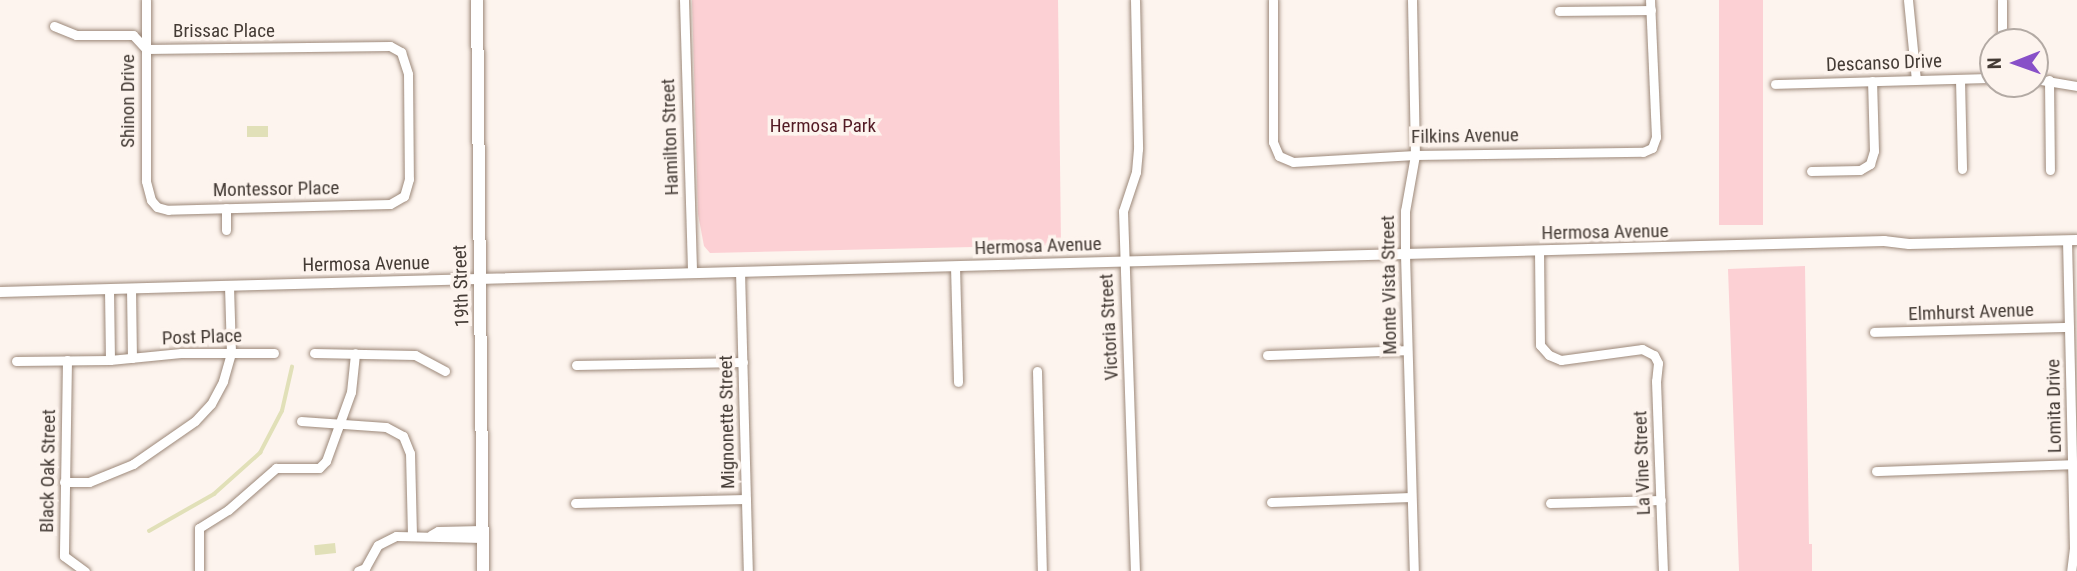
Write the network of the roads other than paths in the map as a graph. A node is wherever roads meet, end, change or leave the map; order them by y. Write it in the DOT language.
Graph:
graph roads {
  1 [pos="146,0"];
  2 [pos="477,0"];
  3 [pos="684,0"];
  4 [pos="1135,0"];
  5 [pos="1273,0"];
  6 [pos="1412,0"];
  7 [pos="1908,0"];
  8 [pos="2002,0"];
  9 [pos="1651,5"];
  10 [pos="1559,11"];
  11 [pos="54,26"];
  12 [pos="2002,28"];
  13 [pos="146,49"];
  14 [pos="1979,78"];
  15 [pos="1960,79"];
  16 [pos="1916,80"];
  17 [pos="2049,80"];
  18 [pos="1872,81"];
  19 [pos="1775,84"];
  20 [pos="2077,86"];
  21 [pos="1415,155"];
  22 [pos="1962,169"];
  23 [pos="2050,170"];
  24 [pos="1811,171"];
  25 [pos="404,197"];
  26 [pos="151,200"];
  27 [pos="226,208"];
  28 [pos="226,230"];
  29 [pos="2072,240"];
  30 [pos="1539,250"];
  31 [pos="1405,254"];
  32 [pos="1123,261"];
  33 [pos="955,266"];
  34 [pos="740,271"];
  35 [pos="692,273"];
  36 [pos="480,279"];
  37 [pos="229,286"];
  38 [pos="131,288"];
  39 [pos="109,289"];
  40 [pos="0,292"];
  41 [pos="2069,327"];
  42 [pos="1874,332"];
  43 [pos="1407,350"];
  44 [pos="231,353"];
  45 [pos="274,353"];
  46 [pos="314,353"];
  47 [pos="355,353"];
  48 [pos="1268,355"];
  49 [pos="132,358"];
  50 [pos="67,360"];
  51 [pos="110,360"];
  52 [pos="16,361"];
  53 [pos="743,362"];
  54 [pos="576,365"];
  55 [pos="445,371"];
  56 [pos="1037,371"];
  57 [pos="958,382"];
  58 [pos="301,421"];
  59 [pos="342,423"];
  60 [pos="2073,464"];
  61 [pos="1876,471"];
  62 [pos="64,482"];
  63 [pos="1411,496"];
  64 [pos="746,499"];
  65 [pos="1661,500"];
  66 [pos="1271,502"];
  67 [pos="575,503"];
  68 [pos="1550,503"];
  69 [pos="482,534"];
  70 [pos="412,536"];
  71 [pos="85,571"];
  72 [pos="199,571"];
  73 [pos="358,571"];
  74 [pos="483,571"];
  75 [pos="748,571"];
  76 [pos="1042,571"];
  77 [pos="1135,571"];
  78 [pos="1414,571"];
  79 [pos="1663,571"];
  80 [pos="2071,571"];
  1 -- 13 [label="street, Shinon Drive"];
  2 -- 36 [label="main road, 19th Street"];
  3 -- 35 [label="street, Hamilton Street"];
  4 -- 32 [label="street, Victoria Street"];
  5 -- 21 [label="street, Filkins Avenue"];
  6 -- 21 [label="street, Monte Vista Street"];
  7 -- 16 [label="street"];
  8 -- 12 [label="street"];
  9 -- 10 [label="street"];
  9 -- 21 [label="street, Filkins Avenue"];
  11 -- 13 [label="street, Brissac Place"];
  13 -- 25 [label="street, Brissac Place"];
  13 -- 26 [label="street, Shinon Drive"];
  14 -- 15 [label="street, Descanso Drive"];
  15 -- 16 [label="street, Descanso Drive"];
  15 -- 22 [label="street"];
  16 -- 18 [label="street, Descanso Drive"];
  17 -- 20 [label="street"];
  17 -- 23 [label="street"];
  18 -- 19 [label="street, Descanso Drive"];
  18 -- 24 [label="street"];
  21 -- 31 [label="street, Monte Vista Street"];
  25 -- 27 [label="street, Montessor Place"];
  26 -- 27 [label="street, Montessor Place"];
  27 -- 28 [label="street"];
  29 -- 30 [label="street, Hermosa Avenue"];
  29 -- 41 [label="street, Lomita Drive"];
  30 -- 31 [label="street, Hermosa Avenue"];
  30 -- 65 [label="street, La Vine Street"];
  31 -- 32 [label="street, Hermosa Avenue"];
  31 -- 43 [label="street, Monte Vista Street"];
  32 -- 33 [label="street, Hermosa Avenue"];
  32 -- 77 [label="street, Victoria Street"];
  33 -- 34 [label="street, Hermosa Avenue"];
  33 -- 57 [label="street"];
  34 -- 35 [label="street, Hermosa Avenue"];
  34 -- 53 [label="street, Mignonette Street"];
  35 -- 36 [label="street, Hermosa Avenue"];
  36 -- 37 [label="street, Hermosa Avenue"];
  36 -- 69 [label="main road, 19th Street"];
  37 -- 38 [label="street, Hermosa Avenue"];
  37 -- 44 [label="street"];
  38 -- 39 [label="street, Hermosa Avenue"];
  38 -- 49 [label="street"];
  39 -- 40 [label="street, Hermosa Avenue"];
  39 -- 51 [label="street"];
  41 -- 42 [label="street, Elmhurst Avenue"];
  41 -- 60 [label="street, Lomita Drive"];
  43 -- 48 [label="street"];
  43 -- 63 [label="street, Monte Vista Street"];
  44 -- 45 [label="street, Post Place"];
  44 -- 49 [label="street, Post Place"];
  44 -- 62 [label="street"];
  46 -- 47 [label="street"];
  47 -- 55 [label="street"];
  47 -- 59 [label="street"];
  49 -- 51 [label="street, Post Place"];
  50 -- 51 [label="street, Post Place"];
  50 -- 52 [label="street, Post Place"];
  50 -- 62 [label="street, Black Oak Street"];
  53 -- 54 [label="street"];
  53 -- 64 [label="street, Mignonette Street"];
  56 -- 76 [label="street"];
  58 -- 59 [label="street"];
  59 -- 70 [label="street"];
  59 -- 72 [label="street"];
  60 -- 61 [label="street"];
  60 -- 80 [label="street, Lomita Drive"];
  62 -- 71 [label="street, Black Oak Street"];
  63 -- 66 [label="street"];
  63 -- 78 [label="street, Monte Vista Street"];
  64 -- 67 [label="street"];
  64 -- 75 [label="street, Mignonette Street"];
  65 -- 68 [label="street"];
  65 -- 79 [label="street, La Vine Street"];
  69 -- 70 [label="street"];
  69 -- 74 [label="main road, 19th Street"];
  70 -- 73 [label="street"];
}
